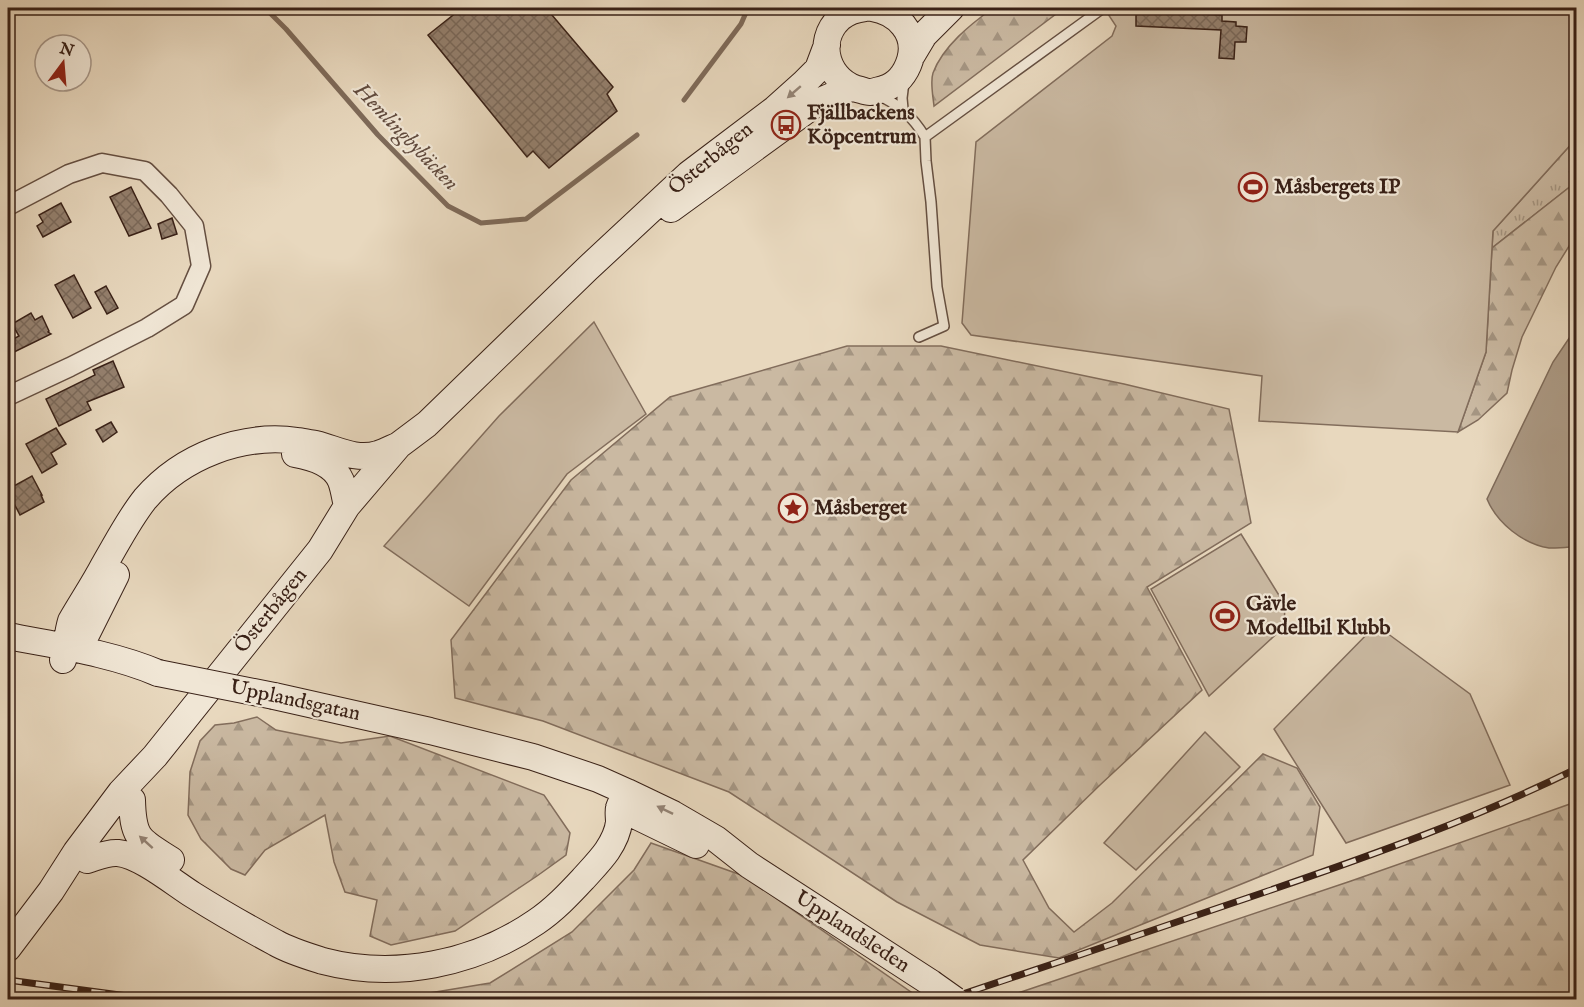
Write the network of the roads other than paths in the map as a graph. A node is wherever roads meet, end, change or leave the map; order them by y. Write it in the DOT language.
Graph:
graph roads {
  1 [pos="874,8"];
  2 [pos="912,8"];
  3 [pos="951,8"];
  4 [pos="1103,8"];
  5 [pos="826,28"];
  6 [pos="910,62"];
  7 [pos="860,90"];
  8 [pos="903,109"];
  9 [pos="925,137"];
  10 [pos="8,206"];
  11 [pos="587,269"];
  12 [pos="919,337"];
  13 [pos="8,396"];
  14 [pos="427,424"];
  15 [pos="399,445"];
  16 [pos="346,506"];
  17 [pos="320,550"];
  18 [pos="8,636"];
  19 [pos="8,648"];
  20 [pos="65,654"];
  21 [pos="155,756"];
  22 [pos="132,800"];
  23 [pos="623,800"];
  24 [pos="87,860"];
  25 [pos="51,891"];
  26 [pos="8,948"];
  27 [pos="955,999"];
  1 -- 2 [label="main road"];
  1 -- 5 [label="main road"];
  1 -- 6 [label="main road"];
  3 -- 6 [label="main road"];
  4 -- 9 [label="lane"];
  5 -- 7 [label="main road"];
  5 -- 11 [label="main road, Österbågen, one-way"];
  6 -- 7 [label="main road"];
  6 -- 8 [label="lane"];
  7 -- 8 [label="lane"];
  7 -- 11 [label="main road, Österbågen"];
  8 -- 9 [label="lane"];
  9 -- 12 [label="lane"];
  10 -- 13 [label="street"];
  11 -- 14 [label="main road, Österbågen"];
  14 -- 15 [label="main road, Österbågen"];
  14 -- 17 [label="main road, Österbågen"];
  15 -- 16 [label="main road, Österbågen"];
  15 -- 20 [label="main road"];
  16 -- 17 [label="main road, Österbågen"];
  16 -- 20 [label="main road"];
  17 -- 21 [label="main road, Österbågen"];
  18 -- 20 [label="main road, Upplandsgatan"];
  19 -- 20 [label="main road, Upplandsgatan"];
  20 -- 23 [label="main road, Upplandsgatan, bridge"];
  21 -- 22 [label="main road, Österbågen"];
  21 -- 25 [label="main road, Österbågen"];
  23 -- 22 [label="main road, one-way"];
  22 -- 24 [label="main road, Österbågen"];
  23 -- 24 [label="main road"];
  23 -- 27 [label="main road, Upplandsleden, bridge"];
  24 -- 25 [label="main road, Österbågen"];
  25 -- 26 [label="main road, Österbågen"];
}
